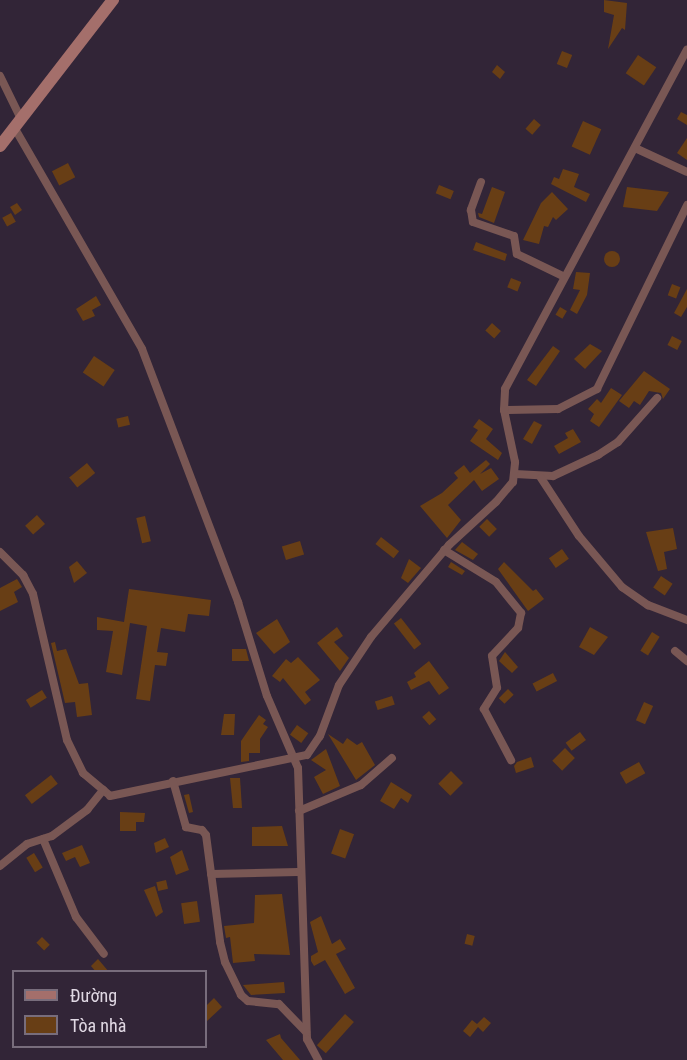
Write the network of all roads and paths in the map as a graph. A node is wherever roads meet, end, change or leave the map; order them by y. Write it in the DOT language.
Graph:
graph roads {
  1 [pos="113,0"];
  2 [pos="687,50"];
  3 [pos="0,76"];
  4 [pos="17,122"];
  5 [pos="0,146"];
  6 [pos="635,148"];
  7 [pos="687,172"];
  8 [pos="481,183"];
  9 [pos="687,205"];
  10 [pos="563,276"];
  11 [pos="657,398"];
  12 [pos="504,410"];
  13 [pos="515,474"];
  14 [pos="541,478"];
  15 [pos="444,550"];
  16 [pos="0,552"];
  17 [pos="687,620"];
  18 [pos="675,651"];
  19 [pos="687,661"];
  20 [pos="292,757"];
  21 [pos="392,758"];
  22 [pos="511,760"];
  23 [pos="173,782"];
  24 [pos="103,790"];
  25 [pos="299,811"];
  26 [pos="43,839"];
  27 [pos="0,866"];
  28 [pos="298,872"];
  29 [pos="211,874"];
  30 [pos="104,954"];
  31 [pos="306,1032"];
  32 [pos="318,1060"];
  1 -- 4 [label="main road"];
  2 -- 6 [label="street"];
  3 -- 4 [label="street"];
  4 -- 5 [label="main road"];
  4 -- 20 [label="street"];
  6 -- 7 [label="street"];
  6 -- 10 [label="street"];
  8 -- 10 [label="street"];
  9 -- 12 [label="street"];
  10 -- 12 [label="street"];
  11 -- 14 [label="street"];
  12 -- 13 [label="street"];
  13 -- 14 [label="street"];
  13 -- 15 [label="street"];
  14 -- 17 [label="street"];
  15 -- 20 [label="street"];
  15 -- 22 [label="street"];
  16 -- 24 [label="street"];
  18 -- 19 [label="street"];
  20 -- 23 [label="street"];
  20 -- 25 [label="street"];
  21 -- 25 [label="street"];
  23 -- 24 [label="street"];
  23 -- 29 [label="street"];
  24 -- 26 [label="street"];
  25 -- 28 [label="street"];
  26 -- 27 [label="street"];
  26 -- 30 [label="street"];
  28 -- 29 [label="street"];
  28 -- 31 [label="street"];
  29 -- 31 [label="street"];
  31 -- 32 [label="street"];
}
